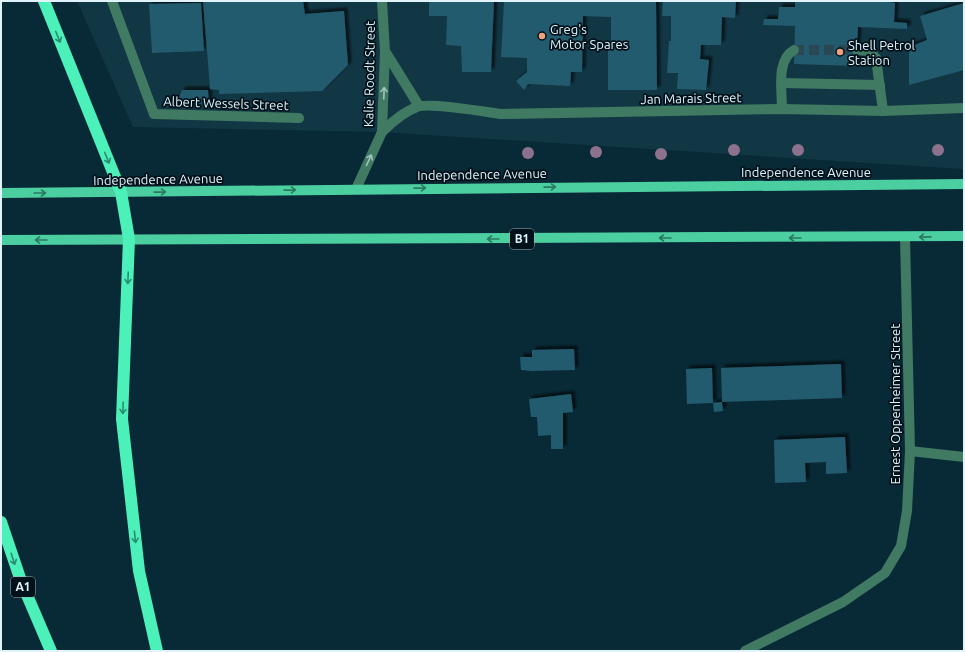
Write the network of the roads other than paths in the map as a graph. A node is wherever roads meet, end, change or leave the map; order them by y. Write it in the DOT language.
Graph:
graph roads {
  1 [pos="44,1"];
  2 [pos="112,1"];
  3 [pos="382,1"];
  4 [pos="794,50"];
  5 [pos="857,50"];
  6 [pos="385,51"];
  7 [pos="782,83"];
  8 [pos="880,85"];
  9 [pos="419,106"];
  10 [pos="964,108"];
  11 [pos="782,109"];
  12 [pos="883,111"];
  13 [pos="299,118"];
  14 [pos="382,132"];
  15 [pos="964,184"];
  16 [pos="356,189"];
  17 [pos="121,192"];
  18 [pos="1,193"];
  19 [pos="964,236"];
  20 [pos="905,238"];
  21 [pos="129,239"];
  22 [pos="1,240"];
  23 [pos="910,451"];
  24 [pos="964,457"];
  25 [pos="1,522"];
  26 [pos="51,651"];
  27 [pos="157,651"];
  28 [pos="745,651"];
  1 -- 17 [label="highway, one-way"];
  2 -- 13 [label="street, Albert Wessels Street"];
  3 -- 6 [label="street, Kalie Roodt Street"];
  4 -- 7 [label="street"];
  5 -- 8 [label="street"];
  6 -- 9 [label="street"];
  14 -- 6 [label="street, Kalie Roodt Street, one-way"];
  7 -- 8 [label="street"];
  7 -- 11 [label="street"];
  8 -- 12 [label="street"];
  9 -- 11 [label="street, Jan Marais Street"];
  9 -- 14 [label="street"];
  10 -- 12 [label="street, Jan Marais Street"];
  11 -- 12 [label="street, Jan Marais Street"];
  16 -- 14 [label="street, Kalie Roodt Street, one-way"];
  16 -- 15 [label="main road, Independence Avenue, one-way"];
  17 -- 16 [label="main road, Independence Avenue, one-way"];
  18 -- 17 [label="main road, Independence Avenue, one-way"];
  17 -- 21 [label="highway"];
  19 -- 20 [label="main road, B1, one-way"];
  20 -- 21 [label="main road, B1, one-way"];
  20 -- 23 [label="street, Ernest Oppenheimer Street"];
  21 -- 22 [label="main road, B1, one-way"];
  21 -- 27 [label="highway, one-way"];
  23 -- 24 [label="street"];
  23 -- 28 [label="street, Ernest Oppenheimer Street"];
  25 -- 26 [label="highway, A1, one-way"];
}
